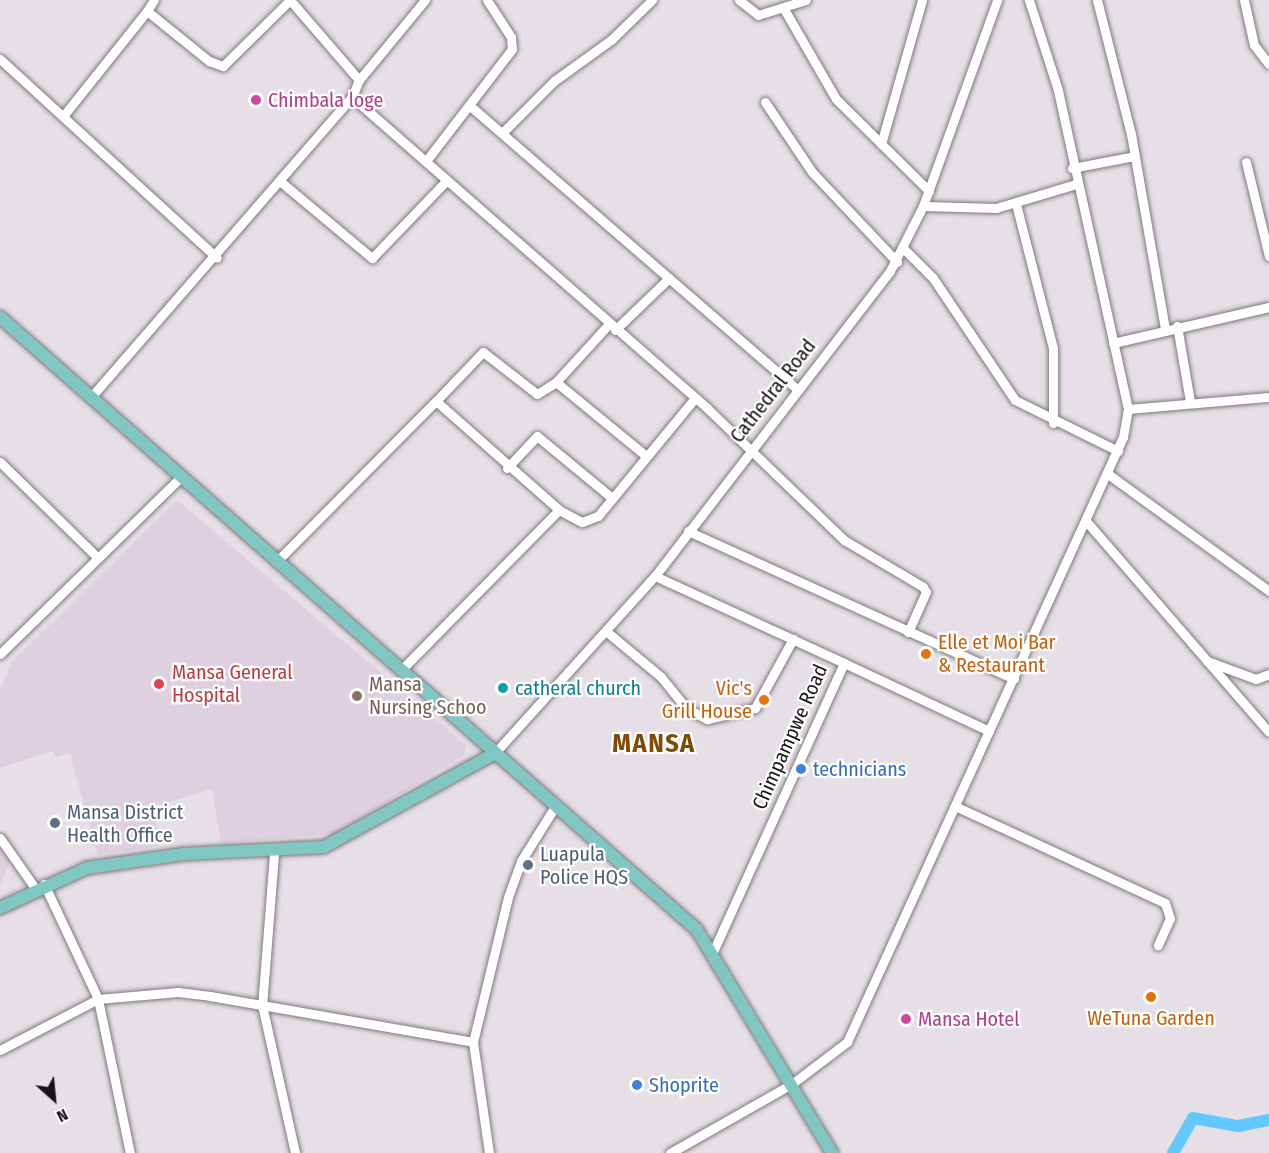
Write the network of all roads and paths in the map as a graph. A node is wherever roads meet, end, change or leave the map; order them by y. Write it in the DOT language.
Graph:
graph roads {
  1 [pos="154,0"];
  2 [pos="290,0"];
  3 [pos="425,0"];
  4 [pos="487,0"];
  5 [pos="652,0"];
  6 [pos="740,0"];
  7 [pos="806,0"];
  8 [pos="922,0"];
  9 [pos="997,0"];
  10 [pos="1030,0"];
  11 [pos="1097,0"];
  12 [pos="1244,0"];
  13 [pos="784,9"];
  14 [pos="147,11"];
  15 [pos="0,58"];
  16 [pos="1269,64"];
  17 [pos="359,80"];
  18 [pos="352,98"];
  19 [pos="765,102"];
  20 [pos="469,105"];
  21 [pos="64,115"];
  22 [pos="503,132"];
  23 [pos="881,144"];
  24 [pos="1135,156"];
  25 [pos="426,161"];
  26 [pos="1246,162"];
  27 [pos="1072,168"];
  28 [pos="447,180"];
  29 [pos="281,182"];
  30 [pos="1076,184"];
  31 [pos="929,191"];
  32 [pos="1016,204"];
  33 [pos="923,206"];
  34 [pos="904,249"];
  35 [pos="1269,256"];
  36 [pos="217,258"];
  37 [pos="897,261"];
  38 [pos="669,278"];
  39 [pos="1269,307"];
  40 [pos="0,317"];
  41 [pos="1177,326"];
  42 [pos="611,327"];
  43 [pos="1165,329"];
  44 [pos="1113,343"];
  45 [pos="556,382"];
  46 [pos="797,390"];
  47 [pos="91,397"];
  48 [pos="1269,397"];
  49 [pos="695,398"];
  50 [pos="436,400"];
  51 [pos="1190,401"];
  52 [pos="1128,409"];
  53 [pos="1053,423"];
  54 [pos="750,449"];
  55 [pos="1118,451"];
  56 [pos="646,456"];
  57 [pos="0,462"];
  58 [pos="507,468"];
  59 [pos="1108,474"];
  60 [pos="181,477"];
  61 [pos="612,498"];
  62 [pos="559,510"];
  63 [pos="1086,521"];
  64 [pos="688,531"];
  65 [pos="98,558"];
  66 [pos="276,562"];
  67 [pos="655,576"];
  68 [pos="1269,591"];
  69 [pos="607,632"];
  70 [pos="908,632"];
  71 [pos="793,639"];
  72 [pos="0,654"];
  73 [pos="1204,660"];
  74 [pos="844,663"];
  75 [pos="400,670"];
  76 [pos="1269,674"];
  77 [pos="1014,678"];
  78 [pos="989,731"];
  79 [pos="1269,732"];
  80 [pos="494,754"];
  81 [pos="556,805"];
  82 [pos="955,806"];
  83 [pos="0,837"];
  84 [pos="274,854"];
  85 [pos="40,886"];
  86 [pos="0,908"];
  87 [pos="1158,945"];
  88 [pos="714,950"];
  89 [pos="98,999"];
  90 [pos="262,1005"];
  91 [pos="472,1042"];
  92 [pos="0,1050"];
  93 [pos="792,1083"];
  94 [pos="130,1153"];
  95 [pos="295,1153"];
  96 [pos="489,1153"];
  97 [pos="670,1153"];
  98 [pos="832,1153"];
  1 -- 14 [label="street"];
  2 -- 14 [label="street"];
  2 -- 17 [label="street"];
  3 -- 17 [label="street"];
  4 -- 20 [label="street"];
  5 -- 22 [label="street"];
  6 -- 13 [label="street"];
  7 -- 13 [label="street"];
  8 -- 23 [label="street"];
  9 -- 31 [label="street, Cathedral Road"];
  10 -- 27 [label="street"];
  11 -- 24 [label="street"];
  12 -- 16 [label="street"];
  13 -- 23 [label="street"];
  14 -- 21 [label="street"];
  15 -- 21 [label="street"];
  17 -- 18 [label="street"];
  18 -- 25 [label="street"];
  18 -- 29 [label="street"];
  19 -- 37 [label="street"];
  20 -- 22 [label="street"];
  20 -- 25 [label="street"];
  21 -- 36 [label="street"];
  22 -- 38 [label="street"];
  23 -- 31 [label="street"];
  24 -- 27 [label="street"];
  24 -- 43 [label="street"];
  25 -- 28 [label="street"];
  26 -- 35 [label="street"];
  27 -- 30 [label="street"];
  28 -- 29 [label="street"];
  28 -- 42 [label="street"];
  29 -- 36 [label="street"];
  30 -- 32 [label="street"];
  30 -- 44 [label="street"];
  31 -- 33 [label="street, Cathedral Road"];
  32 -- 33 [label="street"];
  32 -- 53 [label="street"];
  33 -- 34 [label="street, Cathedral Road"];
  34 -- 37 [label="street, Cathedral Road"];
  34 -- 53 [label="street"];
  36 -- 47 [label="street"];
  37 -- 46 [label="street, Cathedral Road"];
  38 -- 42 [label="street"];
  38 -- 46 [label="street"];
  39 -- 41 [label="street"];
  40 -- 47 [label="main road"];
  41 -- 43 [label="street"];
  41 -- 51 [label="street"];
  42 -- 45 [label="street"];
  42 -- 49 [label="street"];
  43 -- 44 [label="street"];
  44 -- 52 [label="street"];
  45 -- 50 [label="street"];
  45 -- 56 [label="street"];
  46 -- 54 [label="street, Cathedral Road"];
  47 -- 60 [label="main road"];
  48 -- 51 [label="street"];
  49 -- 54 [label="street"];
  49 -- 56 [label="street"];
  50 -- 58 [label="street"];
  50 -- 66 [label="street"];
  51 -- 52 [label="street"];
  52 -- 55 [label="street"];
  53 -- 55 [label="street"];
  54 -- 64 [label="street, Cathedral Road"];
  54 -- 70 [label="street"];
  55 -- 59 [label="street"];
  56 -- 61 [label="street"];
  57 -- 65 [label="street"];
  58 -- 61 [label="street"];
  58 -- 62 [label="street"];
  59 -- 63 [label="street"];
  59 -- 68 [label="street"];
  60 -- 65 [label="street"];
  60 -- 66 [label="main road"];
  61 -- 62 [label="street"];
  62 -- 75 [label="street"];
  63 -- 73 [label="street"];
  63 -- 77 [label="street"];
  64 -- 67 [label="street, Cathedral Road"];
  64 -- 70 [label="street"];
  65 -- 72 [label="street"];
  66 -- 75 [label="main road"];
  67 -- 69 [label="street, Cathedral Road"];
  67 -- 71 [label="street, Chimpampwe Road"];
  69 -- 71 [label="street"];
  69 -- 80 [label="street, Cathedral Road"];
  70 -- 77 [label="street"];
  71 -- 74 [label="street, Chimpampwe Road"];
  73 -- 76 [label="street"];
  73 -- 79 [label="street"];
  74 -- 78 [label="street"];
  74 -- 88 [label="street, Chimpampwe Road"];
  75 -- 80 [label="main road"];
  77 -- 78 [label="street"];
  78 -- 82 [label="street"];
  80 -- 81 [label="main road"];
  80 -- 84 [label="main road"];
  81 -- 88 [label="main road"];
  81 -- 91 [label="street"];
  82 -- 87 [label="street"];
  82 -- 93 [label="street"];
  83 -- 85 [label="street"];
  84 -- 85 [label="main road"];
  84 -- 90 [label="street"];
  85 -- 86 [label="main road"];
  85 -- 89 [label="street"];
  88 -- 93 [label="main road"];
  89 -- 90 [label="street"];
  89 -- 92 [label="street"];
  89 -- 94 [label="street"];
  90 -- 91 [label="street"];
  90 -- 95 [label="street"];
  91 -- 96 [label="street"];
  93 -- 97 [label="street"];
  93 -- 98 [label="main road"];
}
